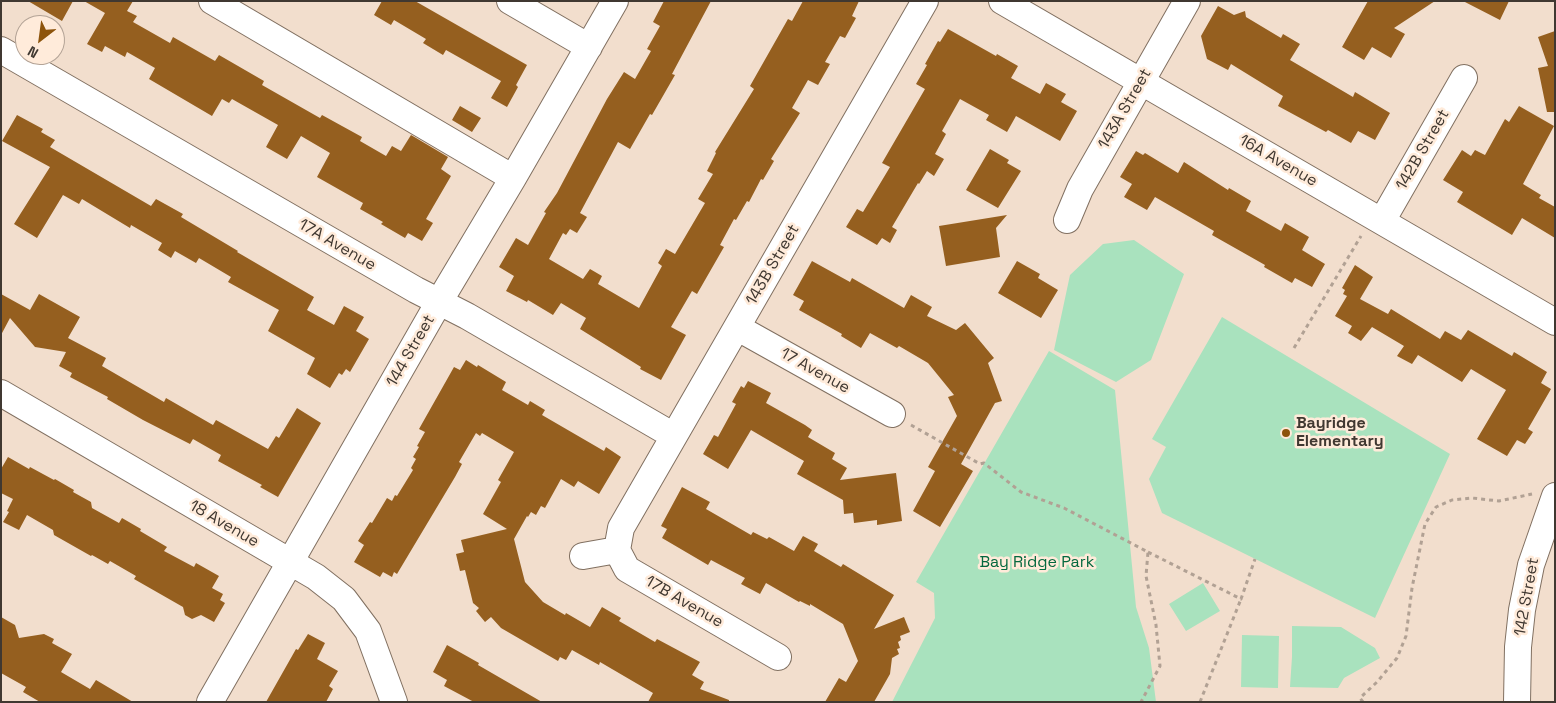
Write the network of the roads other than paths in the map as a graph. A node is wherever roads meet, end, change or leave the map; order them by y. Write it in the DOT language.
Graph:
graph roads {
  1 [pos="212,1"];
  2 [pos="510,1"];
  3 [pos="615,1"];
  4 [pos="924,1"];
  5 [pos="1002,1"];
  6 [pos="1187,1"];
  7 [pos="589,47"];
  8 [pos="1,50"];
  9 [pos="1464,78"];
  10 [pos="1141,82"];
  11 [pos="514,178"];
  12 [pos="1377,218"];
  13 [pos="1068,220"];
  14 [pos="439,302"];
  15 [pos="1555,322"];
  16 [pos="738,328"];
  17 [pos="1,393"];
  18 [pos="892,414"];
  19 [pos="674,436"];
  20 [pos="1546,495"];
  21 [pos="619,539"];
  22 [pos="583,556"];
  23 [pos="290,561"];
  24 [pos="778,657"];
  25 [pos="210,702"];
  26 [pos="394,702"];
  27 [pos="1518,702"];
  1 -- 11 [label="street"];
  2 -- 7 [label="street"];
  3 -- 7 [label="street, 144 Street"];
  4 -- 16 [label="street, 143B Street"];
  5 -- 10 [label="street, 16A Avenue"];
  6 -- 10 [label="street, 143A Street"];
  7 -- 11 [label="street, 144 Street"];
  8 -- 14 [label="street, 17A Avenue"];
  9 -- 12 [label="street, 142B Street"];
  10 -- 12 [label="street, 16A Avenue"];
  10 -- 13 [label="street, 143A Street"];
  11 -- 14 [label="street, 144 Street"];
  12 -- 15 [label="street, 16A Avenue"];
  14 -- 19 [label="street, 17A Avenue"];
  14 -- 23 [label="street, 144 Street"];
  16 -- 18 [label="street, 17 Avenue"];
  16 -- 19 [label="street, 143B Street"];
  17 -- 23 [label="street, 18 Avenue"];
  19 -- 21 [label="street, 143B Street"];
  20 -- 27 [label="street, 142 Street"];
  21 -- 22 [label="street"];
  21 -- 24 [label="street, 17B Avenue"];
  23 -- 25 [label="street, 144 Street"];
  23 -- 26 [label="street, 18 Avenue"];
}
